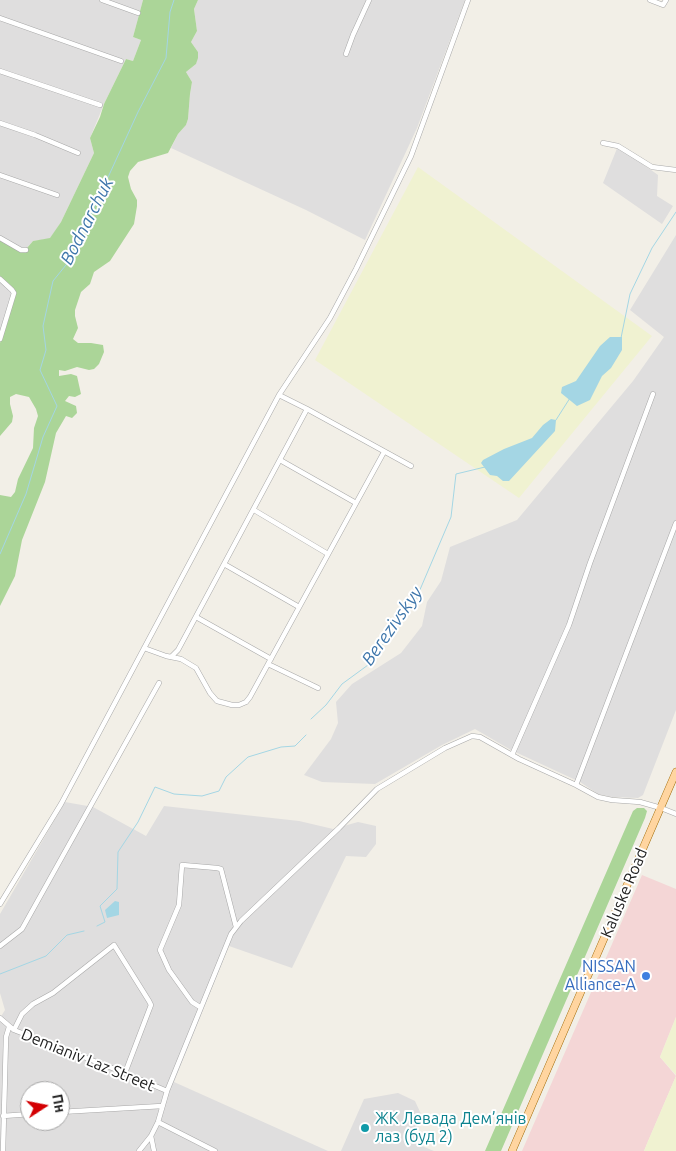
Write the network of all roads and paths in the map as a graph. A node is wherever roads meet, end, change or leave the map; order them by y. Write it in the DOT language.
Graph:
graph roads {
  1 [pos="102,0"];
  2 [pos="369,0"];
  3 [pos="468,0"];
  4 [pos="650,0"];
  5 [pos="666,0"];
  6 [pos="138,13"];
  7 [pos="0,18"];
  8 [pos="346,54"];
  9 [pos="122,62"];
  10 [pos="0,71"];
  11 [pos="100,105"];
  12 [pos="0,123"];
  13 [pos="603,143"];
  14 [pos="78,153"];
  15 [pos="676,170"];
  16 [pos="0,175"];
  17 [pos="58,195"];
  18 [pos="0,238"];
  19 [pos="26,250"];
  20 [pos="0,279"];
  21 [pos="1,332"];
  22 [pos="0,338"];
  23 [pos="653,394"];
  24 [pos="278,395"];
  25 [pos="307,409"];
  26 [pos="384,452"];
  27 [pos="280,460"];
  28 [pos="411,466"];
  29 [pos="356,503"];
  30 [pos="254,510"];
  31 [pos="676,522"];
  32 [pos="328,554"];
  33 [pos="224,564"];
  34 [pos="299,607"];
  35 [pos="196,617"];
  36 [pos="144,648"];
  37 [pos="171,657"];
  38 [pos="269,661"];
  39 [pos="159,683"];
  40 [pos="318,688"];
  41 [pos="512,755"];
  42 [pos="676,772"];
  43 [pos="576,785"];
  44 [pos="661,808"];
  45 [pos="676,814"];
  46 [pos="0,904"];
  47 [pos="236,927"];
  48 [pos="0,946"];
  49 [pos="200,1007"];
  50 [pos="0,1018"];
  51 [pos="9,1027"];
  52 [pos="14,1030"];
  53 [pos="125,1073"];
  54 [pos="167,1091"];
  55 [pos="162,1106"];
  56 [pos="70,1111"];
  57 [pos="20,1115"];
  58 [pos="3,1116"];
  59 [pos="158,1122"];
  60 [pos="151,1136"];
  61 [pos="202,1145"];
  62 [pos="2,1151"];
  63 [pos="139,1151"];
  64 [pos="154,1151"];
  65 [pos="203,1151"];
  66 [pos="215,1151"];
  67 [pos="512,1151"];
  1 -- 6 [label="street"];
  2 -- 8 [label="street"];
  3 -- 24 [label="street"];
  4 -- 5 [label="street"];
  7 -- 9 [label="street"];
  10 -- 11 [label="street"];
  12 -- 14 [label="street"];
  13 -- 15 [label="street"];
  16 -- 17 [label="street"];
  18 -- 19 [label="street"];
  20 -- 21 [label="street"];
  21 -- 22 [label="street"];
  23 -- 41 [label="street"];
  24 -- 25 [label="street"];
  24 -- 36 [label="street"];
  25 -- 26 [label="street"];
  25 -- 27 [label="street"];
  26 -- 28 [label="street"];
  26 -- 29 [label="street"];
  27 -- 29 [label="street"];
  27 -- 30 [label="street"];
  29 -- 32 [label="street"];
  30 -- 32 [label="street"];
  30 -- 33 [label="street"];
  31 -- 43 [label="street"];
  32 -- 34 [label="street"];
  33 -- 34 [label="street"];
  33 -- 35 [label="street"];
  34 -- 38 [label="street"];
  35 -- 37 [label="street"];
  35 -- 38 [label="street"];
  36 -- 37 [label="street"];
  36 -- 46 [label="street"];
  37 -- 38 [label="street"];
  38 -- 40 [label="street"];
  39 -- 48 [label="street"];
  41 -- 43 [label="street"];
  41 -- 47 [label="street"];
  42 -- 44 [label="main road, Kaluske Road"];
  43 -- 44 [label="street"];
  44 -- 45 [label="street"];
  44 -- 67 [label="main road, Kaluske Road"];
  47 -- 49 [label="street"];
  47 -- 49 [label="street"];
  49 -- 54 [label="street"];
  50 -- 51 [label="street, Demianiv Laz Street"];
  51 -- 52 [label="street, Demianiv Laz Street"];
  51 -- 58 [label="street"];
  52 -- 53 [label="street, Demianiv Laz Street"];
  52 -- 53 [label="street"];
  53 -- 54 [label="street, Demianiv Laz Street"];
  54 -- 55 [label="street"];
  55 -- 56 [label="street"];
  55 -- 59 [label="street"];
  57 -- 58 [label="street"];
  58 -- 62 [label="street"];
  59 -- 60 [label="street"];
  59 -- 61 [label="street"];
  60 -- 63 [label="street"];
  60 -- 64 [label="street"];
  61 -- 65 [label="street"];
  61 -- 66 [label="street"];
}
